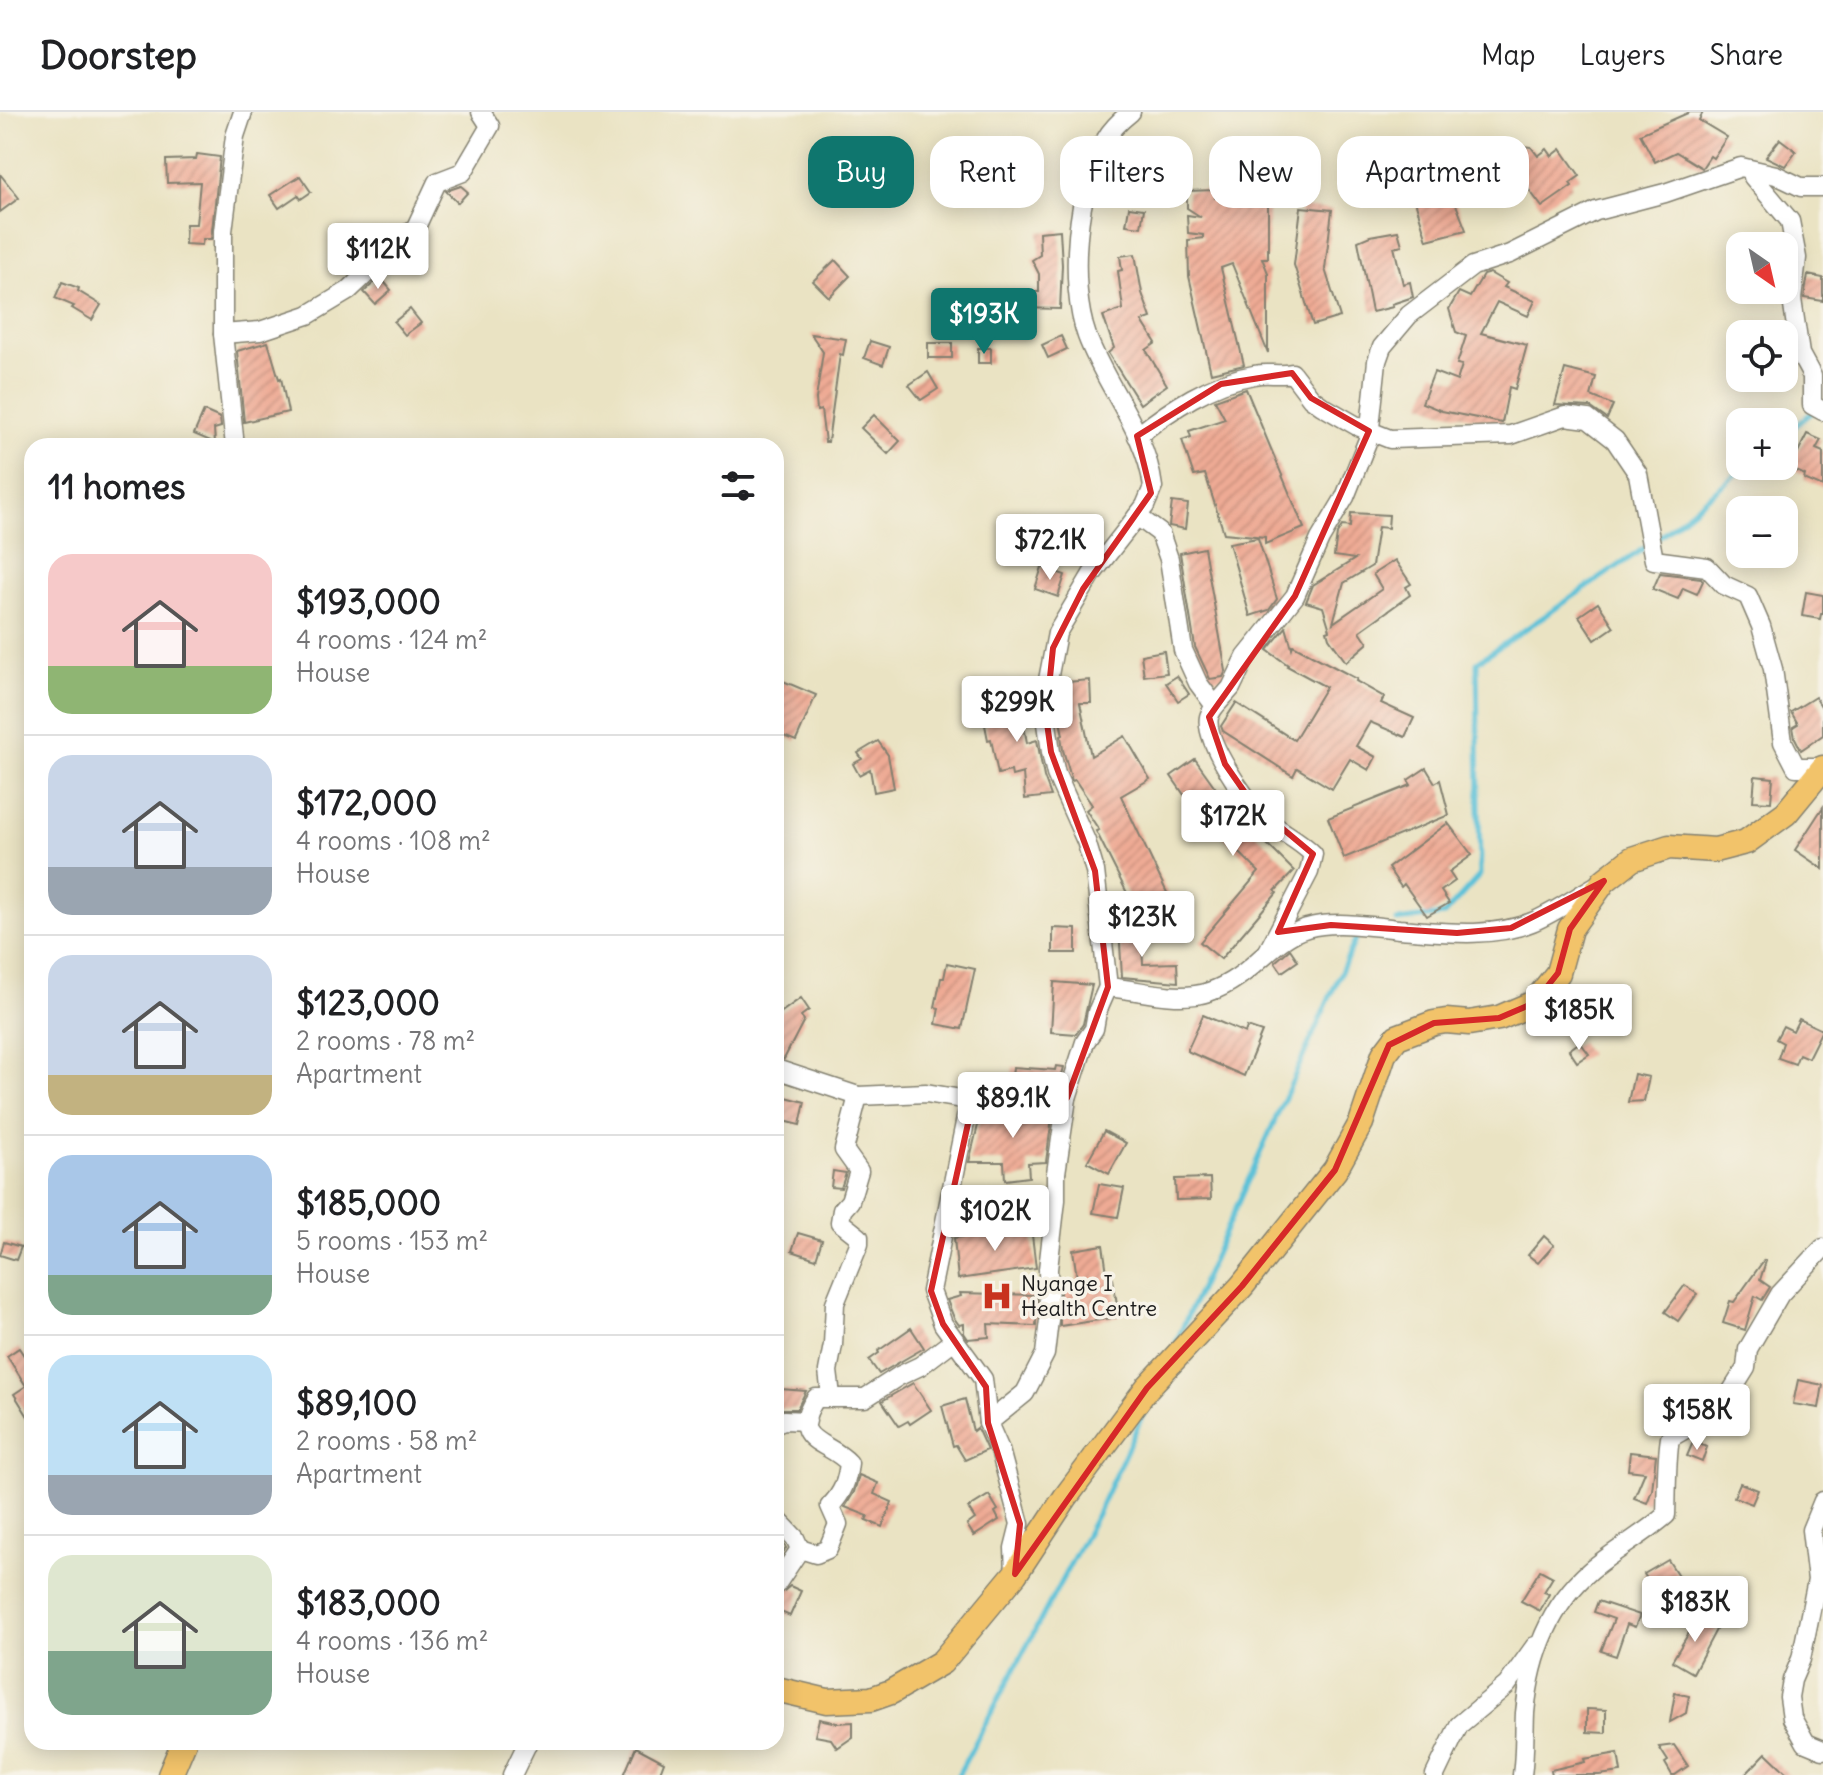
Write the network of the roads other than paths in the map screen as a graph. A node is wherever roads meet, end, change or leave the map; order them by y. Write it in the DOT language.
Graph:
graph roads {
  1 [pos="243,112"];
  2 [pos="481,112"];
  3 [pos="1131,112"];
  4 [pos="1752,170"];
  5 [pos="1823,187"];
  6 [pos="223,334"];
  7 [pos="1823,411"];
  8 [pos="1369,431"];
  9 [pos="1137,436"];
  10 [pos="234,438"];
  11 [pos="1137,516"];
  12 [pos="1215,706"];
  13 [pos="1823,768"];
  14 [pos="1604,881"];
  15 [pos="1266,954"];
  16 [pos="1108,987"];
  17 [pos="784,1072"];
  18 [pos="858,1096"];
  19 [pos="1067,1098"];
  20 [pos="973,1101"];
  21 [pos="1823,1248"];
  22 [pos="953,1341"];
  23 [pos="831,1396"];
  24 [pos="784,1420"];
  25 [pos="807,1421"];
  26 [pos="988,1423"];
  27 [pos="1823,1501"];
  28 [pos="784,1526"];
  29 [pos="800,1549"];
  30 [pos="784,1573"];
  31 [pos="1015,1574"];
  32 [pos="1541,1637"];
  33 [pos="784,1691"];
  34 [pos="181,1750"];
  35 [pos="524,1750"];
  36 [pos="1823,1750"];
  37 [pos="170,1775"];
  38 [pos="512,1775"];
  39 [pos="1435,1775"];
  40 [pos="1522,1775"];
  1 -- 6 [label="street"];
  2 -- 6 [label="street"];
  3 -- 9 [label="street"];
  4 -- 5 [label="street"];
  4 -- 7 [label="street"];
  4 -- 8 [label="street"];
  6 -- 10 [label="street"];
  8 -- 9 [label="street"];
  8 -- 12 [label="street"];
  8 -- 13 [label="street"];
  9 -- 11 [label="street"];
  11 -- 12 [label="street"];
  11 -- 16 [label="street"];
  12 -- 15 [label="street"];
  13 -- 14 [label="main road"];
  14 -- 15 [label="street"];
  14 -- 31 [label="main road"];
  15 -- 16 [label="street"];
  16 -- 19 [label="street"];
  17 -- 18 [label="street"];
  18 -- 20 [label="street"];
  18 -- 23 [label="street"];
  19 -- 20 [label="street"];
  19 -- 26 [label="street"];
  20 -- 22 [label="street"];
  21 -- 32 [label="street"];
  22 -- 23 [label="street"];
  22 -- 26 [label="street"];
  23 -- 25 [label="street"];
  24 -- 25 [label="street"];
  25 -- 29 [label="street"];
  26 -- 31 [label="street"];
  27 -- 36 [label="street"];
  28 -- 29 [label="street"];
  29 -- 30 [label="street"];
  31 -- 33 [label="main road"];
  32 -- 39 [label="street"];
  32 -- 40 [label="street"];
  34 -- 37 [label="main road"];
  35 -- 38 [label="street"];
}
